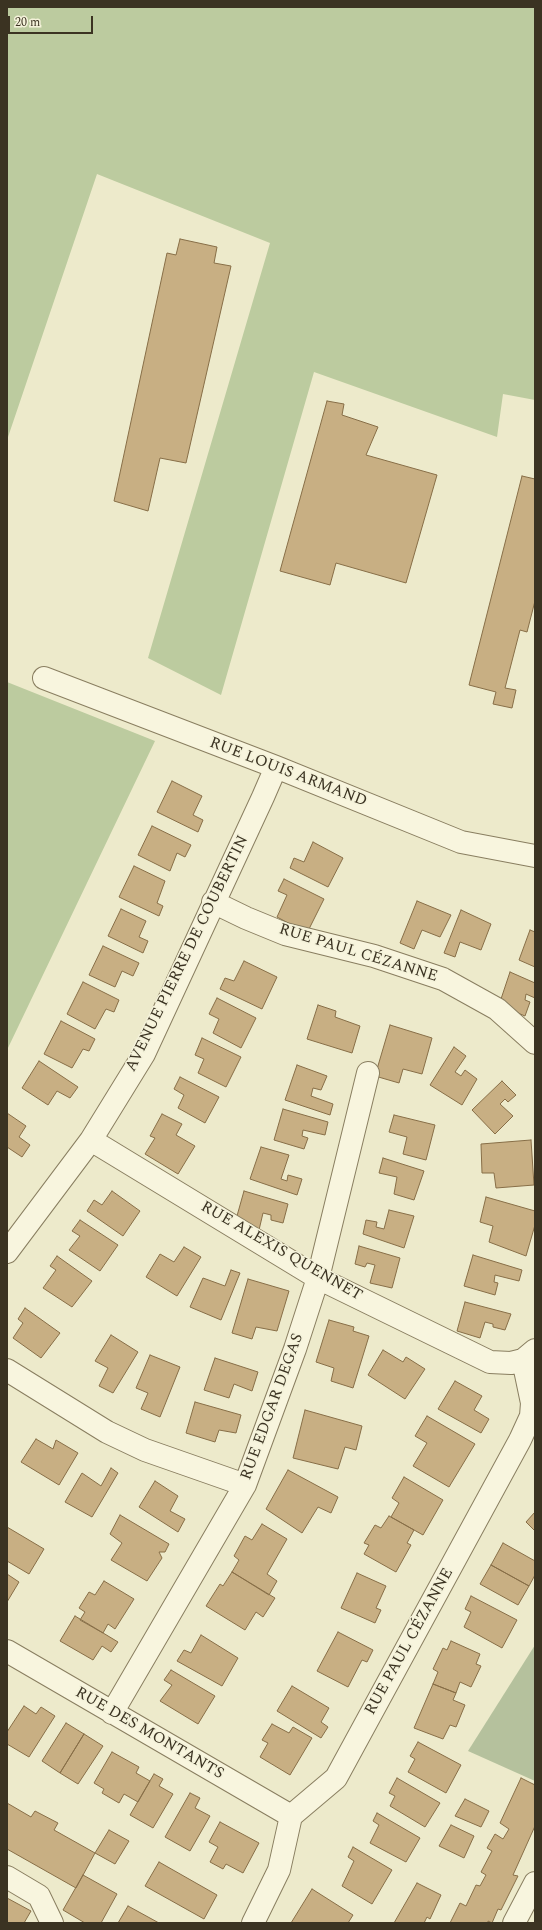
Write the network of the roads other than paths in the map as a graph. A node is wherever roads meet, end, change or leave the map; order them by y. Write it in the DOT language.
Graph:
graph roads {
  1 [pos="44,678"];
  2 [pos="276,767"];
  3 [pos="535,856"];
  4 [pos="213,902"];
  5 [pos="535,1043"];
  6 [pos="368,1073"];
  7 [pos="91,1140"];
  8 [pos="7,1252"];
  9 [pos="318,1278"];
  10 [pos="529,1355"];
  11 [pos="7,1370"];
  12 [pos="533,1418"];
  13 [pos="245,1485"];
  14 [pos="7,1651"];
  15 [pos="112,1713"];
  16 [pos="291,1816"];
  17 [pos="7,1877"];
  18 [pos="535,1883"];
  19 [pos="52,1923"];
  20 [pos="253,1923"];
  21 [pos="514,1923"];
  1 -- 2 [label="street, RUE LOUIS ARMAND"];
  2 -- 3 [label="street, RUE LOUIS ARMAND"];
  2 -- 4 [label="street, AVENUE PIERRE DE COUBERTIN"];
  4 -- 5 [label="street, RUE PAUL CÉZANNE"];
  4 -- 7 [label="street, AVENUE PIERRE DE COUBERTIN"];
  6 -- 9 [label="street, RUE EDGAR DEGAS"];
  7 -- 8 [label="street, AVENUE PIERRE DE COUBERTIN"];
  7 -- 9 [label="street, RUE ALEXIS QUENNET"];
  9 -- 10 [label="street, RUE ALEXIS QUENNET"];
  9 -- 13 [label="street, RUE EDGAR DEGAS"];
  10 -- 12 [label="street, RUE PAUL CÉZANNE"];
  11 -- 13 [label="street"];
  12 -- 16 [label="street, RUE PAUL CÉZANNE"];
  13 -- 15 [label="street, RUE EDGAR DEGAS"];
  14 -- 15 [label="street, RUE DES MONTANTS"];
  15 -- 16 [label="street, RUE DES MONTANTS"];
  16 -- 20 [label="street"];
  17 -- 19 [label="street"];
  18 -- 21 [label="street"];
}
